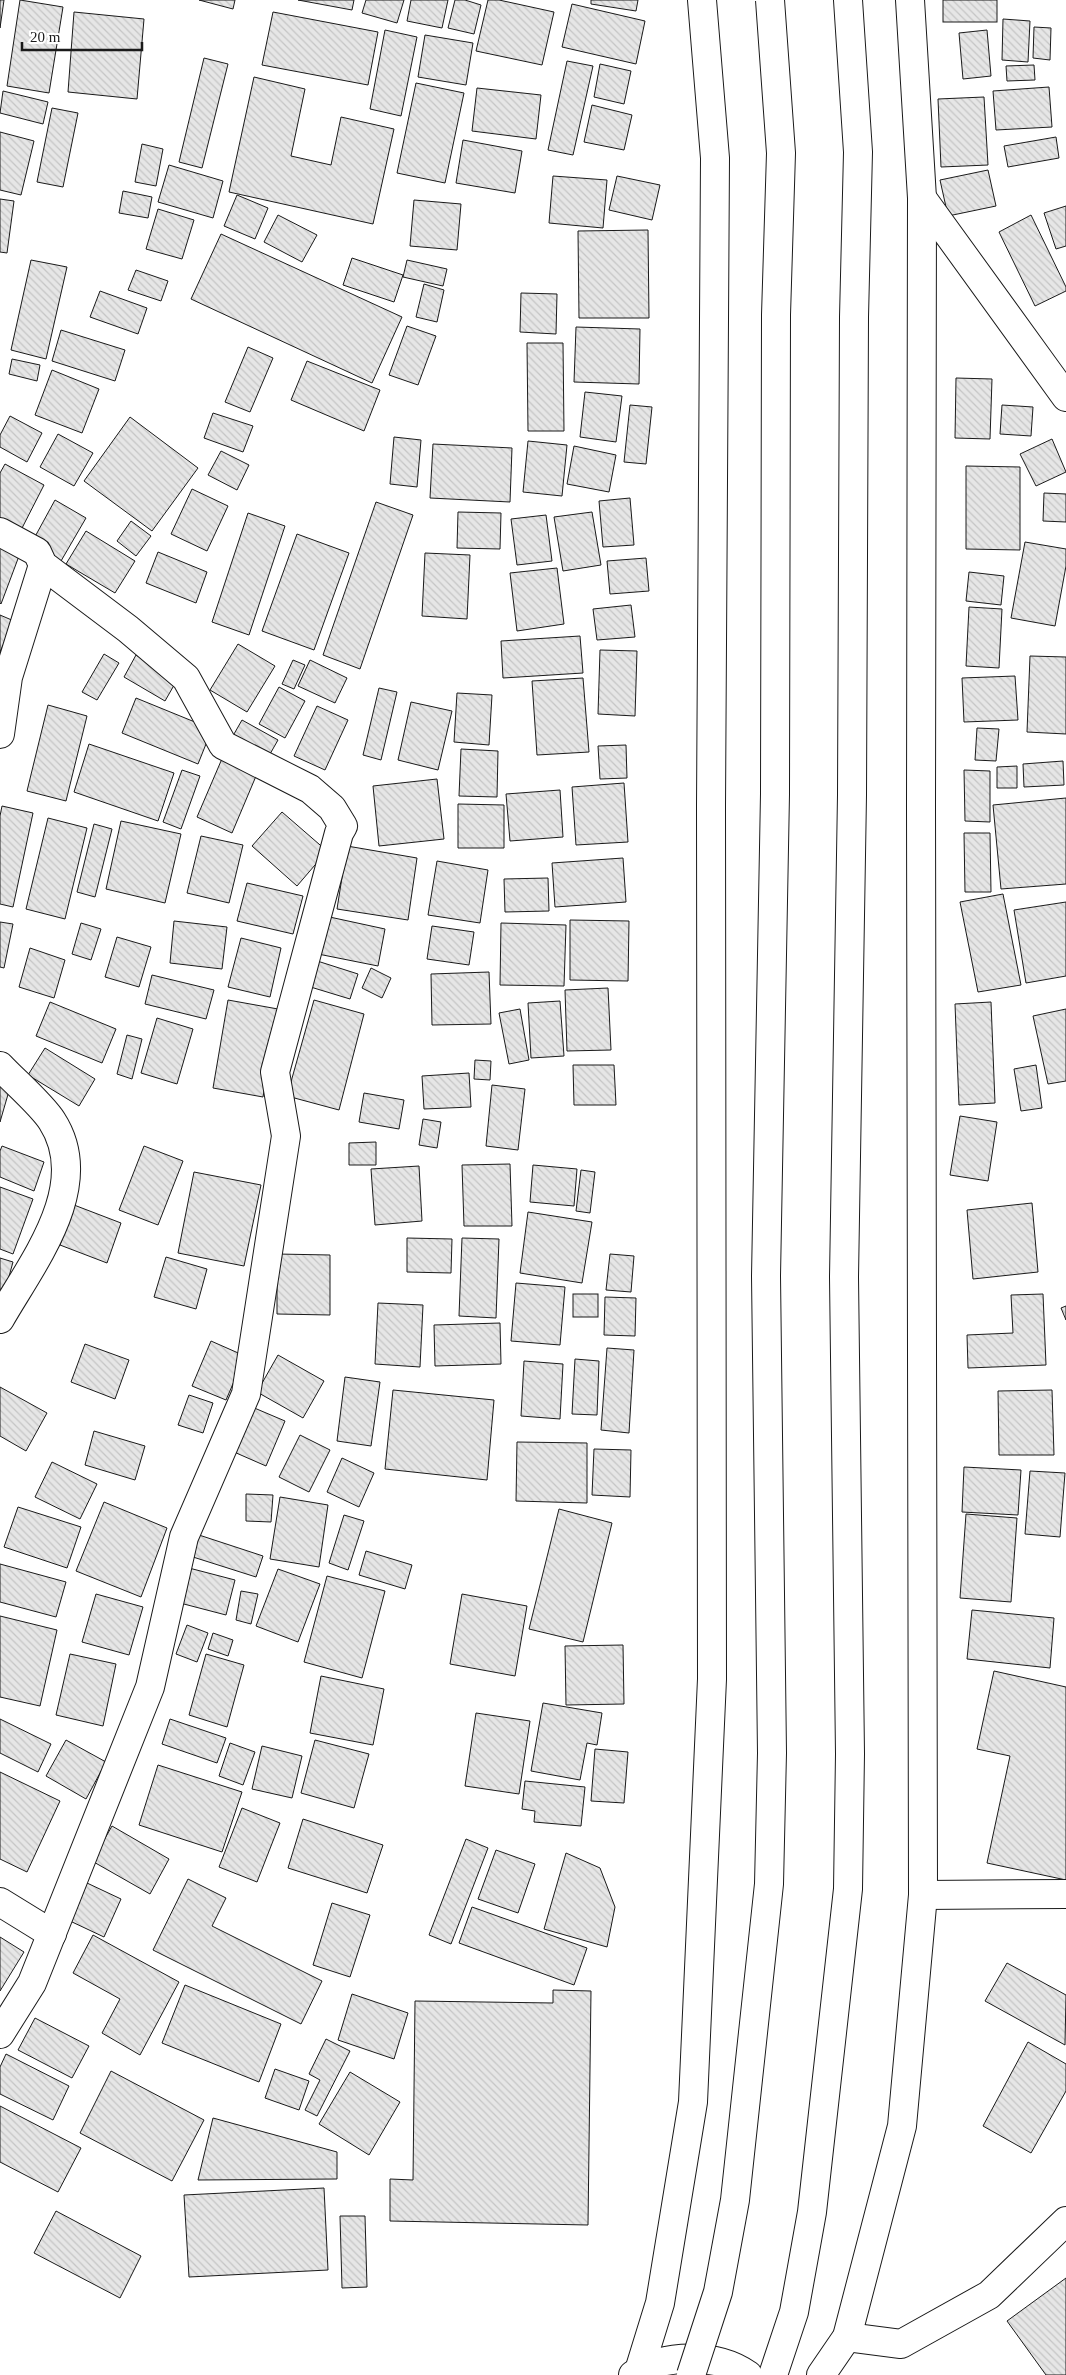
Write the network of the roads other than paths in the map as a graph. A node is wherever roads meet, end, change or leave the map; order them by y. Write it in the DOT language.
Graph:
graph roads {
  1 [pos="702,0"];
  2 [pos="770,0"];
  3 [pos="848,0"];
  4 [pos="910,0"];
  5 [pos="922,198"];
  6 [pos="1066,397"];
  7 [pos="0,532"];
  8 [pos="42,565"];
  9 [pos="0,734"];
  10 [pos="0,1066"];
  11 [pos="0,1319"];
  12 [pos="1066,1894"];
  13 [pos="923,1895"];
  14 [pos="0,1902"];
  15 [pos="52,1934"];
  16 [pos="0,2034"];
  17 [pos="1066,2221"];
  18 [pos="847,2337"];
  19 [pos="636,2373"];
  20 [pos="691,2375"];
  21 [pos="748,2375"];
  22 [pos="773,2375"];
  23 [pos="821,2375"];
  1 -- 19 [label="main road"];
  2 -- 20 [label="main road, bridge"];
  3 -- 22 [label="main road"];
  4 -- 5 [label="main road"];
  5 -- 6 [label="main road"];
  5 -- 13 [label="main road"];
  7 -- 8 [label="main road"];
  8 -- 9 [label="main road"];
  8 -- 15 [label="main road"];
  10 -- 11 [label="main road"];
  12 -- 13 [label="main road"];
  13 -- 18 [label="main road"];
  14 -- 15 [label="main road"];
  15 -- 16 [label="main road"];
  17 -- 18 [label="main road"];
  18 -- 23 [label="main road"];
  19 -- 21 [label="main road"];
}
